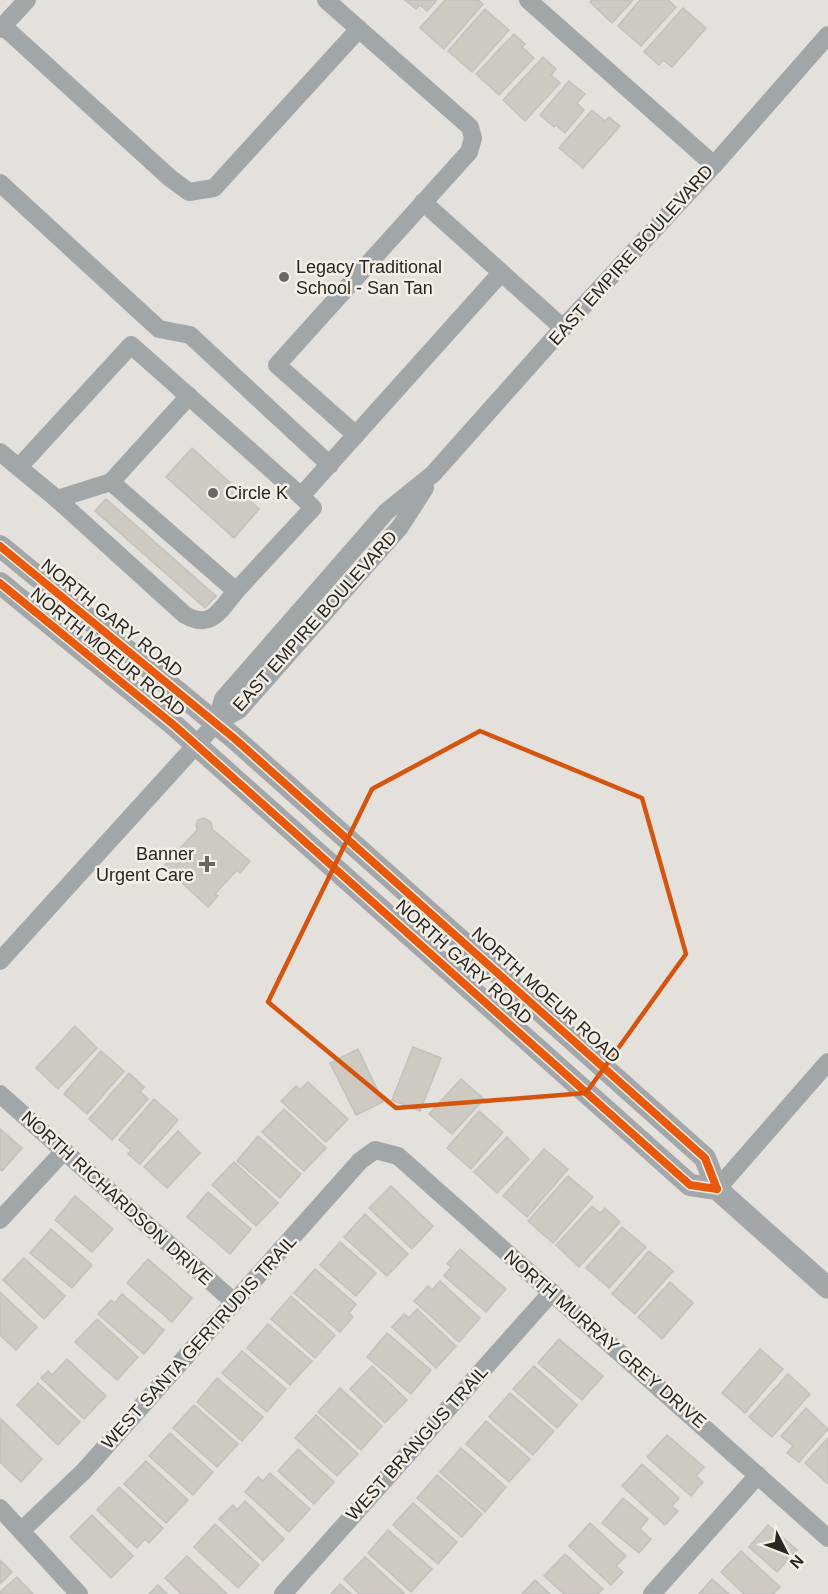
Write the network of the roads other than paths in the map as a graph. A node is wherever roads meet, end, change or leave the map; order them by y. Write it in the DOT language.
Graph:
graph roads {
  1 [pos="27,0"];
  2 [pos="326,0"];
  3 [pos="528,0"];
  4 [pos="2,28"];
  5 [pos="359,29"];
  6 [pos="828,35"];
  7 [pos="714,165"];
  8 [pos="0,183"];
  9 [pos="423,202"];
  10 [pos="501,273"];
  11 [pos="563,328"];
  12 [pos="189,396"];
  13 [pos="356,435"];
  14 [pos="0,452"];
  15 [pos="330,465"];
  16 [pos="19,467"];
  17 [pos="111,482"];
  18 [pos="302,496"];
  19 [pos="57,499"];
  20 [pos="0,546"];
  21 [pos="0,584"];
  22 [pos="236,591"];
  23 [pos="216,723"];
  24 [pos="197,745"];
  25 [pos="341,832"];
  26 [pos="0,960"];
  27 [pos="828,1062"];
  28 [pos="0,1094"];
  29 [pos="375,1150"];
  30 [pos="64,1151"];
  31 [pos="717,1189"];
  32 [pos="0,1220"];
  33 [pos="828,1288"];
  34 [pos="552,1292"];
  35 [pos="234,1302"];
  36 [pos="758,1475"];
  37 [pos="0,1508"];
  38 [pos="21,1531"];
  39 [pos="828,1538"];
  40 [pos="79,1594"];
  41 [pos="283,1594"];
  42 [pos="652,1594"];
  1 -- 4 [label="street"];
  2 -- 5 [label="street"];
  3 -- 7 [label="street"];
  4 -- 5 [label="street"];
  5 -- 9 [label="street"];
  6 -- 7 [label="street, EAST EMPIRE BOULEVARD"];
  7 -- 11 [label="street, EAST EMPIRE BOULEVARD"];
  8 -- 15 [label="street"];
  9 -- 10 [label="street"];
  9 -- 13 [label="street"];
  10 -- 11 [label="street"];
  10 -- 13 [label="street"];
  11 -- 23 [label="street, EAST EMPIRE BOULEVARD"];
  12 -- 16 [label="street"];
  12 -- 17 [label="street"];
  12 -- 18 [label="street"];
  13 -- 15 [label="street"];
  14 -- 16 [label="street"];
  15 -- 18 [label="street"];
  16 -- 19 [label="street"];
  17 -- 19 [label="street"];
  17 -- 22 [label="street"];
  18 -- 22 [label="street"];
  19 -- 22 [label="street"];
  20 -- 23 [label="main road, NORTH GARY ROAD"];
  21 -- 24 [label="main road, NORTH MOEUR ROAD"];
  23 -- 24 [label="street, EAST EMPIRE BOULEVARD"];
  23 -- 25 [label="main road, NORTH GARY ROAD"];
  24 -- 26 [label="street, EAST EMPIRE BOULEVARD"];
  24 -- 31 [label="main road, NORTH GARY ROAD"];
  25 -- 31 [label="main road, NORTH MOEUR ROAD"];
  27 -- 31 [label="street"];
  28 -- 30 [label="street, NORTH RICHARDSON DRIVE"];
  29 -- 34 [label="street, NORTH MURRAY GREY DRIVE"];
  29 -- 35 [label="street, WEST SANTA GERTRUDIS TRAIL"];
  30 -- 32 [label="street"];
  30 -- 35 [label="street, NORTH RICHARDSON DRIVE"];
  31 -- 33 [label="main road"];
  34 -- 36 [label="street, NORTH MURRAY GREY DRIVE"];
  34 -- 41 [label="street, WEST BRANGUS TRAIL"];
  35 -- 38 [label="street, WEST SANTA GERTRUDIS TRAIL"];
  36 -- 39 [label="street, NORTH MURRAY GREY DRIVE"];
  36 -- 42 [label="street"];
  37 -- 38 [label="street"];
  38 -- 40 [label="street"];
}
